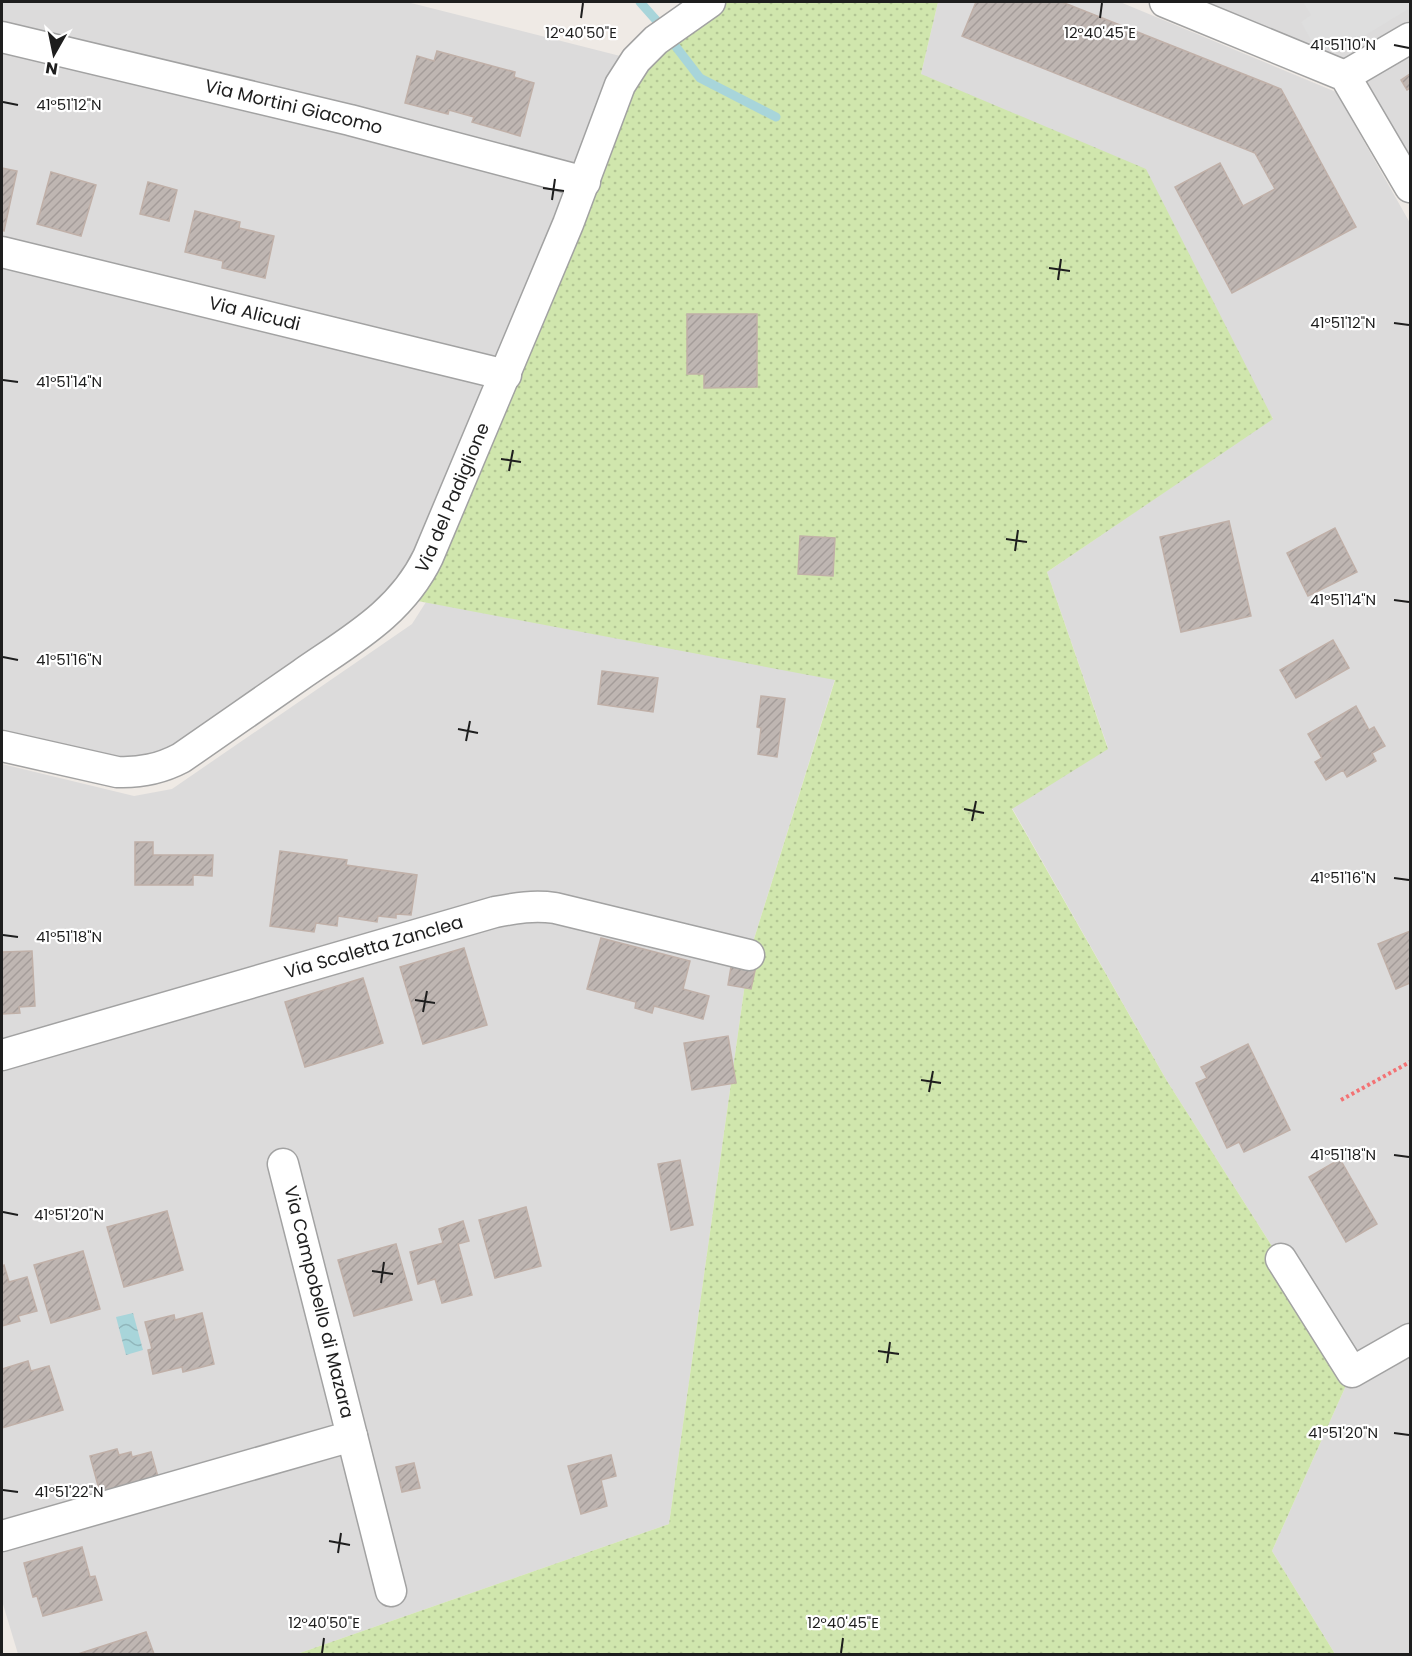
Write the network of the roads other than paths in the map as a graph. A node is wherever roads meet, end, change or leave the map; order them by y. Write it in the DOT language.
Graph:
graph roads {
  1 [pos="710,2"];
  2 [pos="1165,2"];
  3 [pos="2,37"];
  4 [pos="1410,38"];
  5 [pos="1345,76"];
  6 [pos="585,182"];
  7 [pos="1410,187"];
  8 [pos="2,252"];
  9 [pos="506,375"];
  10 [pos="2,746"];
  11 [pos="749,955"];
  12 [pos="2,1055"];
  13 [pos="283,1164"];
  14 [pos="1281,1260"];
  15 [pos="1410,1339"];
  16 [pos="352,1436"];
  17 [pos="2,1536"];
  18 [pos="391,1592"];
  1 -- 6 [label="street, Via del Padiglione"];
  2 -- 5 [label="street"];
  3 -- 6 [label="street, Via Mortini Giacomo"];
  4 -- 5 [label="street"];
  5 -- 7 [label="street"];
  6 -- 9 [label="street, Via del Padiglione"];
  8 -- 9 [label="street, Via Alicudi"];
  9 -- 10 [label="street, Via del Padiglione"];
  11 -- 12 [label="street, Via Scaletta Zanclea"];
  13 -- 16 [label="street, Via Campobello di Mazara"];
  14 -- 15 [label="street"];
  16 -- 17 [label="street, Via Campobello di Mazara"];
  16 -- 18 [label="street"];
}
